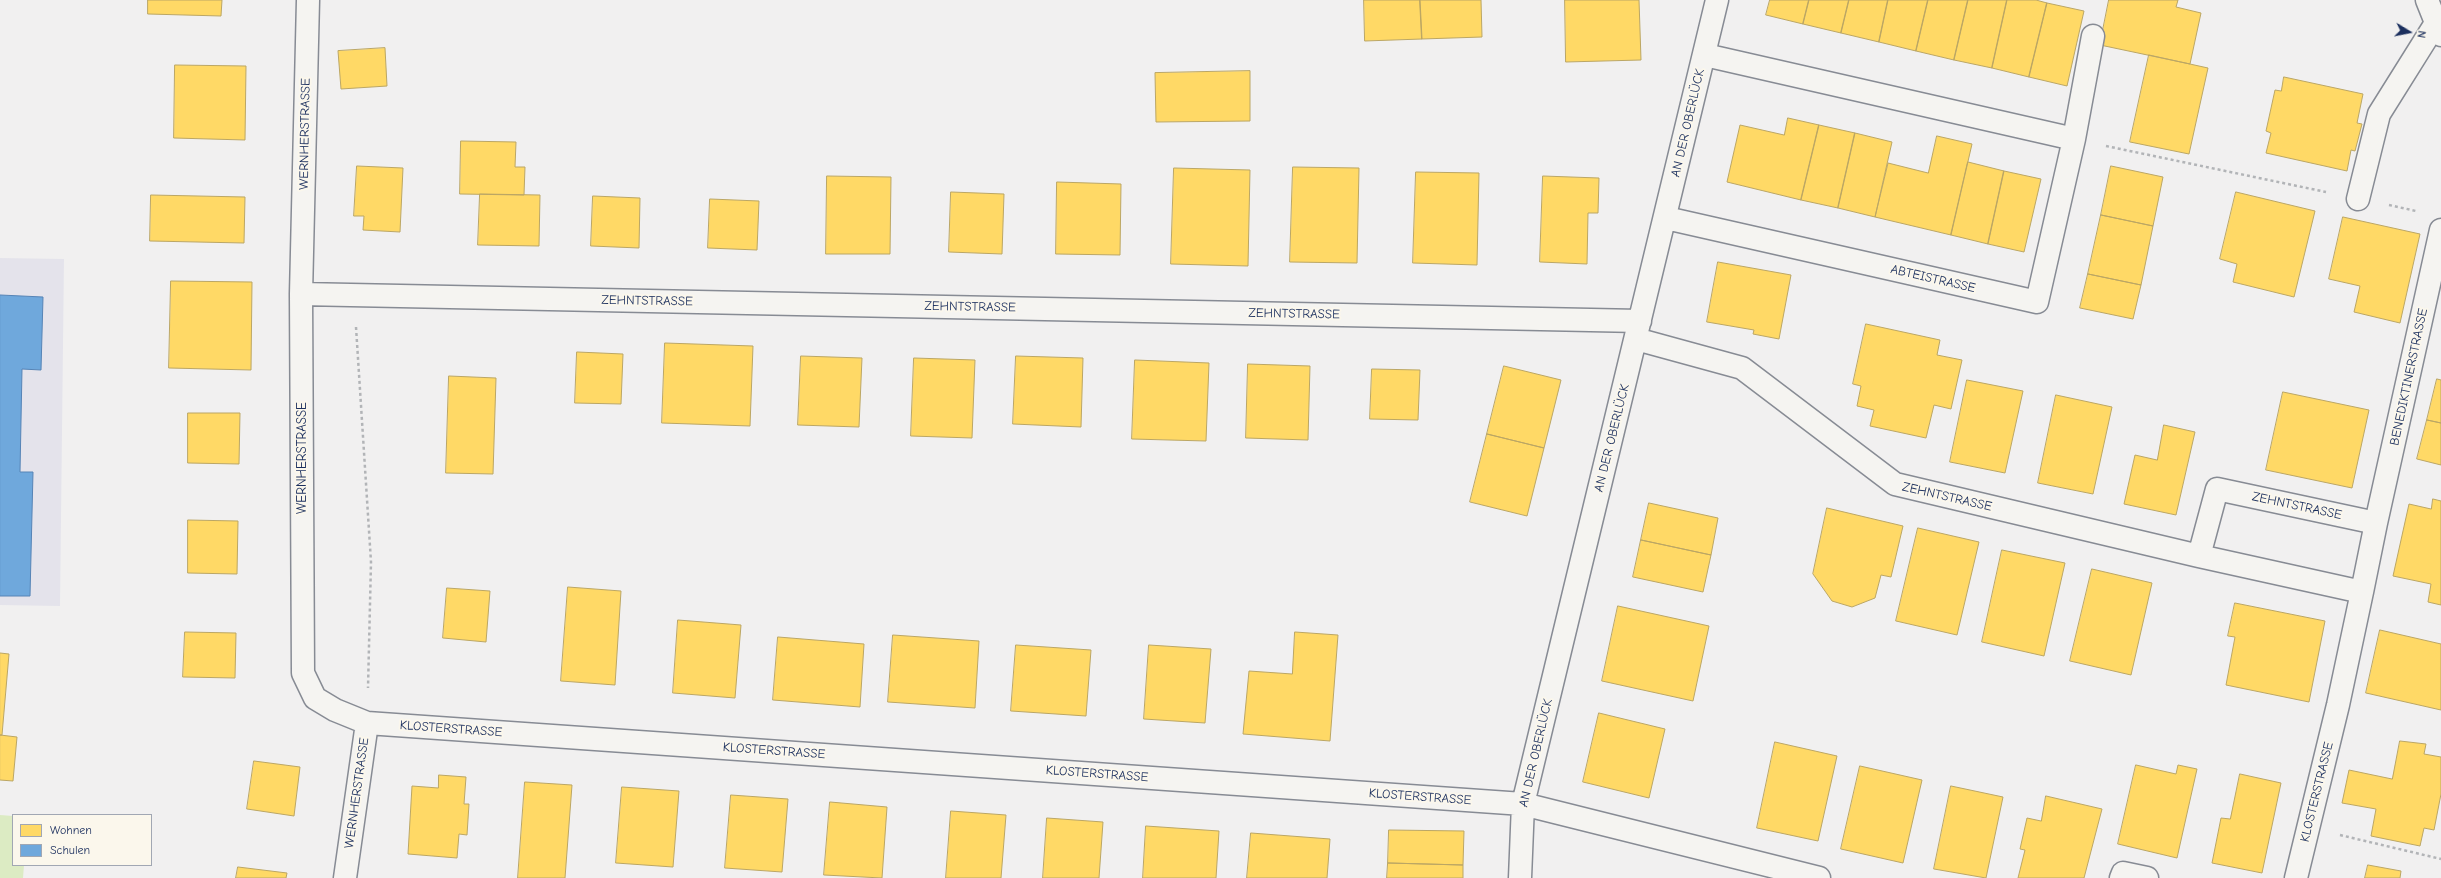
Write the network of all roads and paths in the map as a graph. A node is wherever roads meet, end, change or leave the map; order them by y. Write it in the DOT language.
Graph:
graph roads {
  1 [pos="308,0"];
  2 [pos="1717,0"];
  3 [pos="2427,0"];
  4 [pos="2439,27"];
  5 [pos="2092,36"];
  6 [pos="1705,55"];
  7 [pos="2074,139"];
  8 [pos="2358,199"];
  9 [pos="2418,212"];
  10 [pos="1666,218"];
  11 [pos="2441,230"];
  12 [pos="301,294"];
  13 [pos="353,295"];
  14 [pos="1638,330"];
  15 [pos="2376,523"];
  16 [pos="2199,556"];
  17 [pos="2362,592"];
  18 [pos="367,723"];
  19 [pos="1523,804"];
  20 [pos="2308,827"];
  21 [pos="2441,859"];
  22 [pos="345,878"];
  23 [pos="1520,878"];
  24 [pos="1819,878"];
  25 [pos="2121,878"];
  26 [pos="2147,878"];
  27 [pos="2296,878"];
  1 -- 12 [label="street, WERNHERSTRASSE"];
  2 -- 6 [label="street, AN DER OBERLÜCK"];
  3 -- 4 [label="street"];
  4 -- 8 [label="street"];
  5 -- 7 [label="street, ABTEISTRASSE"];
  6 -- 7 [label="street"];
  6 -- 10 [label="street, AN DER OBERLÜCK"];
  7 -- 8 [label="path"];
  7 -- 10 [label="street, ABTEISTRASSE"];
  8 -- 9 [label="path"];
  10 -- 14 [label="street, AN DER OBERLÜCK"];
  11 -- 15 [label="street, BENEDIKTINERSTRASSE"];
  12 -- 13 [label="street, ZEHNTSTRASSE"];
  12 -- 18 [label="street, WERNHERSTRASSE"];
  13 -- 14 [label="street, ZEHNTSTRASSE"];
  13 -- 18 [label="path"];
  14 -- 16 [label="street, ZEHNTSTRASSE"];
  14 -- 19 [label="street, AN DER OBERLÜCK"];
  15 -- 16 [label="street, ZEHNTSTRASSE"];
  15 -- 17 [label="street"];
  16 -- 17 [label="street, ZEHNTSTRASSE"];
  17 -- 20 [label="street, KLOSTERSTRASSE"];
  18 -- 19 [label="street, KLOSTERSTRASSE"];
  18 -- 22 [label="street, WERNHERSTRASSE"];
  19 -- 23 [label="street, AN DER OBERLÜCK"];
  19 -- 24 [label="street, KLOSTERSTRASSE"];
  20 -- 21 [label="path"];
  20 -- 27 [label="street, KLOSTERSTRASSE"];
  25 -- 26 [label="street"];
}
